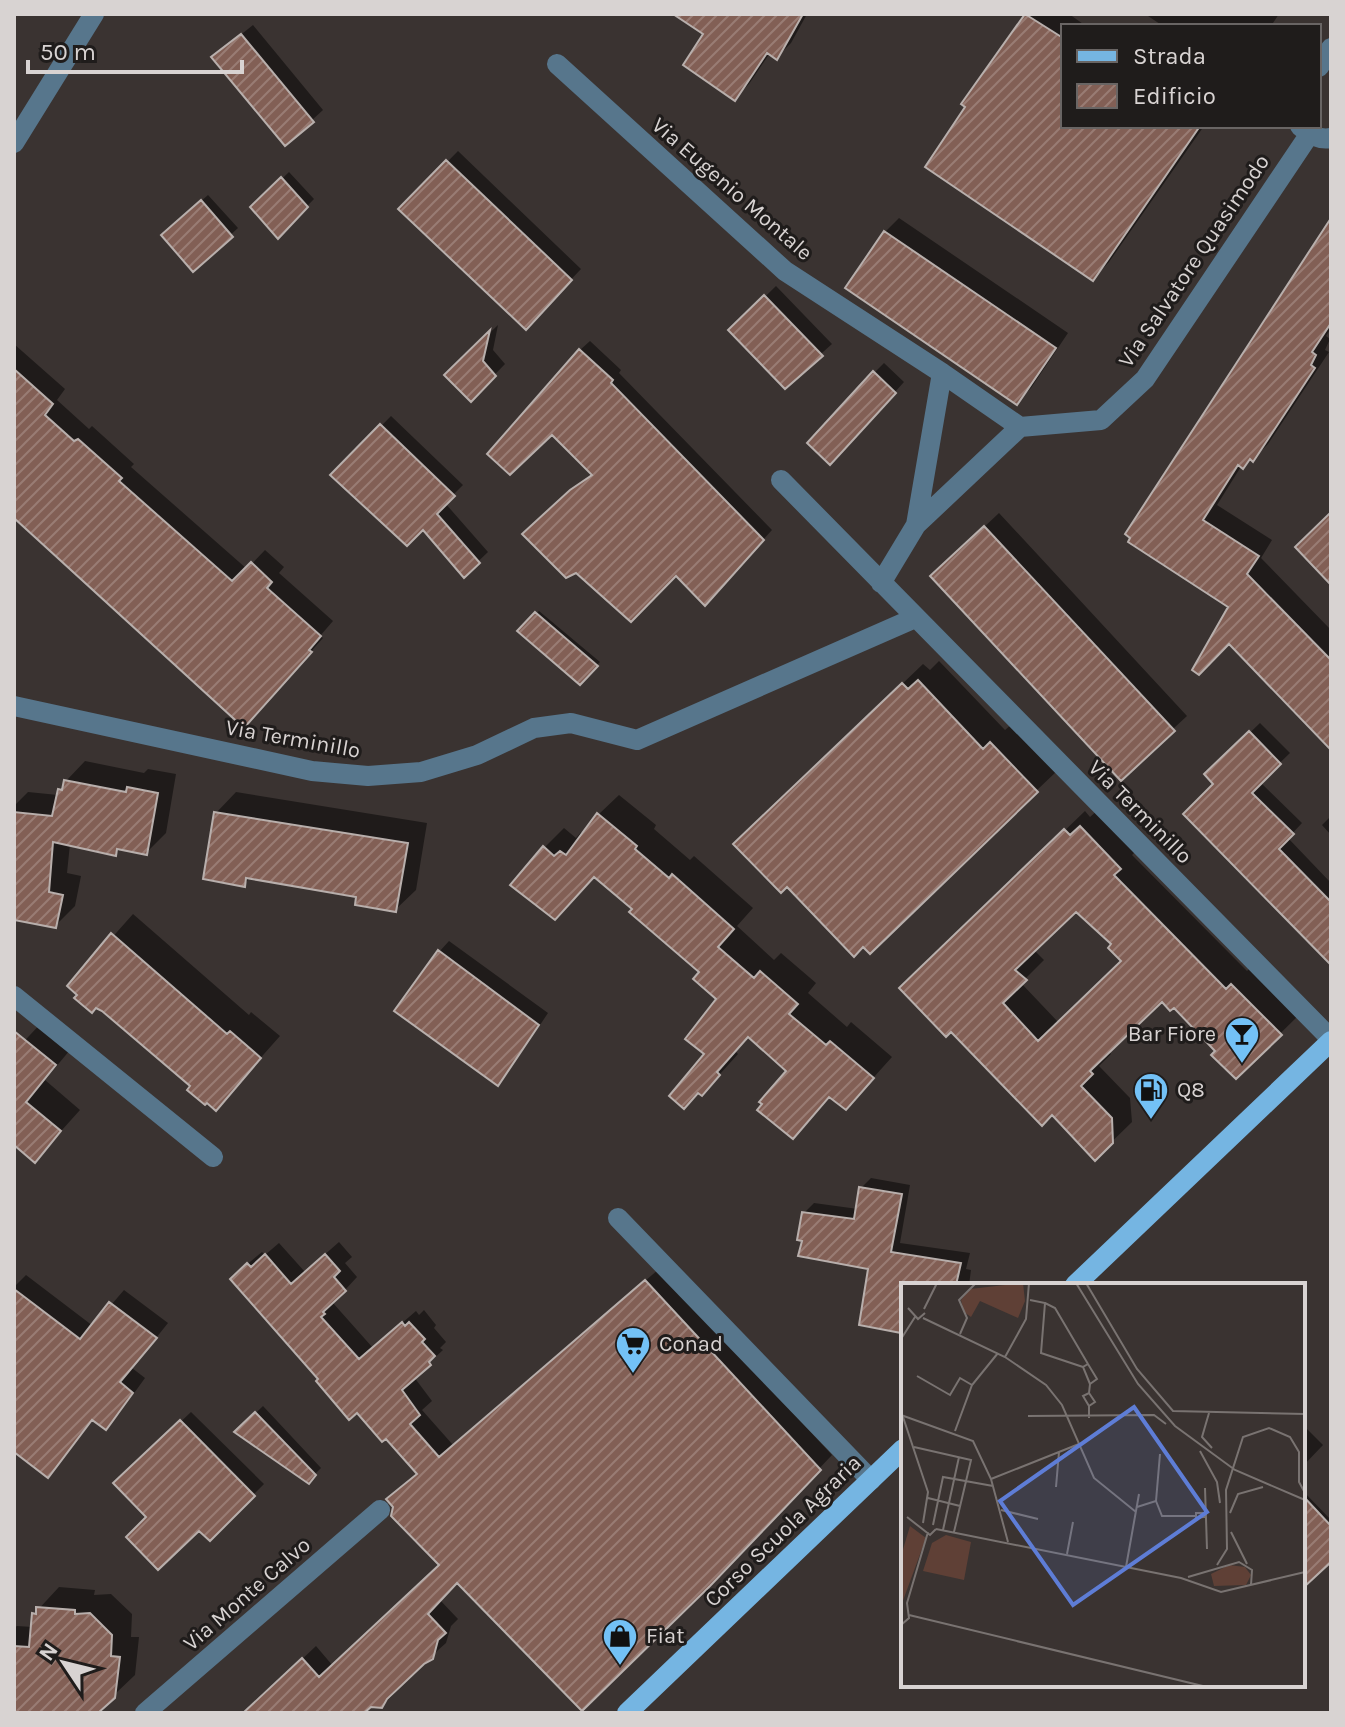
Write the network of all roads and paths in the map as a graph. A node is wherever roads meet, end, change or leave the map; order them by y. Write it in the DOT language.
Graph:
graph roads {
  1 [pos="94,14"];
  2 [pos="557,64"];
  3 [pos="1305,130"];
  4 [pos="1331,138"];
  5 [pos="14,143"];
  6 [pos="942,373"];
  7 [pos="1020,427"];
  8 [pos="781,480"];
  9 [pos="916,525"];
  10 [pos="881,583"];
  11 [pos="915,618"];
  12 [pos="14,706"];
  13 [pos="14,996"];
  14 [pos="1331,1040"];
  15 [pos="213,1157"];
  16 [pos="618,1218"];
  17 [pos="1077,1283"];
  18 [pos="901,1451"];
  19 [pos="871,1480"];
  20 [pos="380,1510"];
  21 [pos="145,1713"];
  22 [pos="627,1713"];
  1 -- 5 [label="street"];
  2 -- 6 [label="street, Via Eugenio Montale"];
  3 -- 4 [label="street, Via Salvatore Quasimodo"];
  3 -- 7 [label="street, Via Salvatore Quasimodo"];
  6 -- 7 [label="street"];
  6 -- 9 [label="street"];
  7 -- 9 [label="street"];
  8 -- 10 [label="street, Via Terminillo"];
  9 -- 10 [label="street"];
  10 -- 11 [label="street, Via Terminillo"];
  11 -- 12 [label="street, Via Terminillo"];
  11 -- 14 [label="street, Via Terminillo"];
  13 -- 15 [label="street"];
  14 -- 17 [label="main road"];
  16 -- 19 [label="street"];
  18 -- 19 [label="main road, Corso Scuola Agraria"];
  19 -- 22 [label="main road, Corso Scuola Agraria"];
  20 -- 21 [label="street, Via Monte Calvo"];
}
